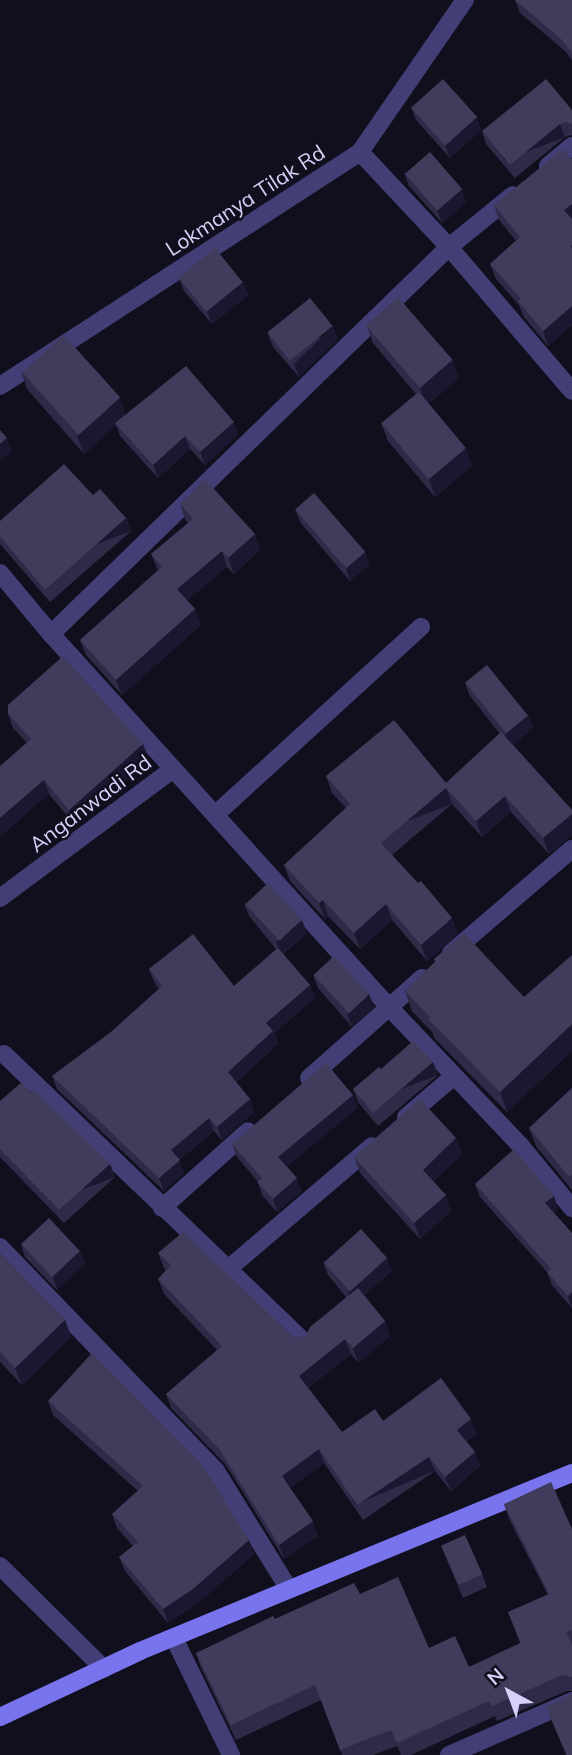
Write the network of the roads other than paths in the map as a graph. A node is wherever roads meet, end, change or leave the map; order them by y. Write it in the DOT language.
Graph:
graph roads {
  1 [pos="465,0"];
  2 [pos="572,146"];
  3 [pos="360,152"];
  4 [pos="449,247"];
  5 [pos="0,386"];
  6 [pos="572,391"];
  7 [pos="0,573"];
  8 [pos="421,627"];
  9 [pos="51,634"];
  10 [pos="173,769"];
  11 [pos="215,815"];
  12 [pos="572,849"];
  13 [pos="0,898"];
  14 [pos="389,1007"];
  15 [pos="4,1054"];
  16 [pos="454,1076"];
  17 [pos="296,1089"];
  18 [pos="265,1116"];
  19 [pos="537,1129"];
  20 [pos="520,1145"];
  21 [pos="162,1208"];
  22 [pos="572,1208"];
  23 [pos="0,1247"];
  24 [pos="228,1269"];
  25 [pos="304,1342"];
  26 [pos="572,1473"];
  27 [pos="0,1566"];
  28 [pos="289,1589"];
  29 [pos="174,1638"];
  30 [pos="104,1668"];
  31 [pos="572,1701"];
  32 [pos="3,1711"];
  33 [pos="231,1755"];
  34 [pos="449,1755"];
  1 -- 3 [label="street, Lokmanya Tilak Rd"];
  2 -- 4 [label="street"];
  3 -- 4 [label="street"];
  3 -- 5 [label="street, Lokmanya Tilak Rd"];
  4 -- 6 [label="street"];
  4 -- 9 [label="street"];
  7 -- 9 [label="street"];
  8 -- 11 [label="street"];
  9 -- 10 [label="street"];
  10 -- 11 [label="street"];
  10 -- 13 [label="street, Anganwadi Rd"];
  11 -- 14 [label="street"];
  12 -- 14 [label="street"];
  14 -- 16 [label="street"];
  14 -- 17 [label="street"];
  15 -- 21 [label="street"];
  16 -- 20 [label="street"];
  16 -- 24 [label="street"];
  18 -- 21 [label="street"];
  19 -- 20 [label="street"];
  20 -- 22 [label="street"];
  21 -- 24 [label="street"];
  23 -- 28 [label="street"];
  24 -- 25 [label="street"];
  26 -- 28 [label="main road"];
  27 -- 30 [label="street"];
  28 -- 29 [label="main road"];
  29 -- 30 [label="main road"];
  29 -- 33 [label="street"];
  30 -- 32 [label="main road"];
  31 -- 34 [label="street"];
}
